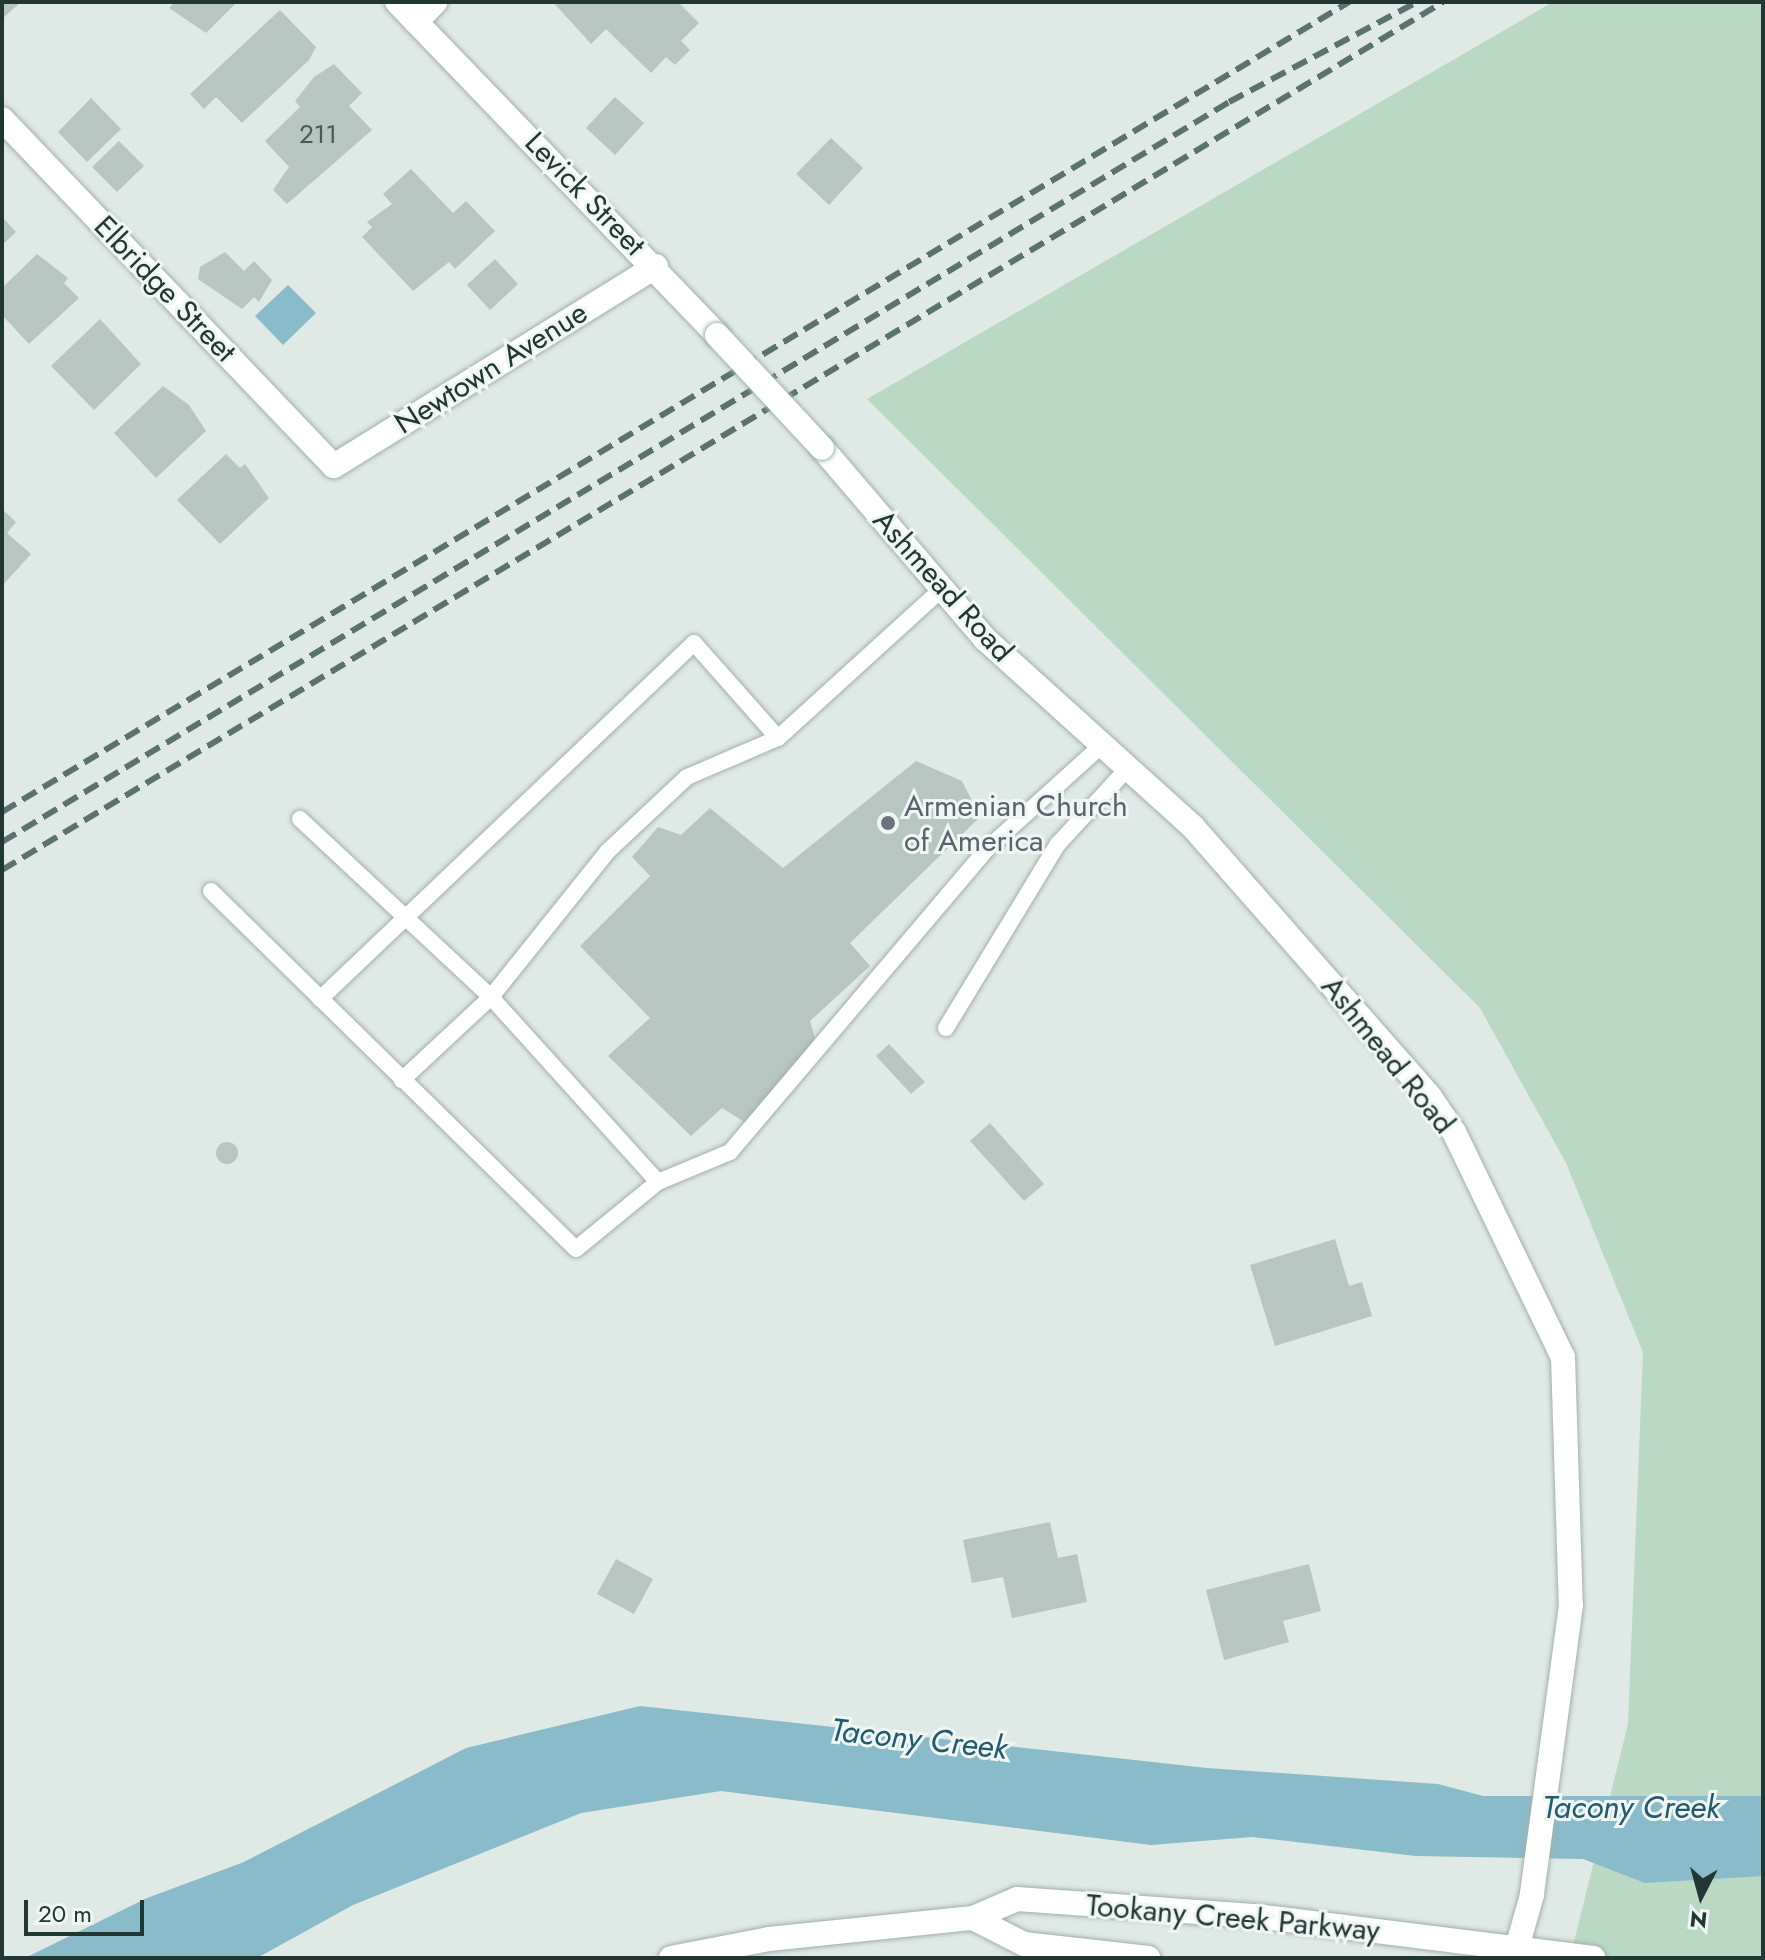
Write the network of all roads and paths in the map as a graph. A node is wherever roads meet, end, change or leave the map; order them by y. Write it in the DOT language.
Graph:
graph roads {
  1 [pos="397,2"];
  2 [pos="435,2"];
  3 [pos="416,22"];
  4 [pos="2,119"];
  5 [pos="656,266"];
  6 [pos="769,390"];
  7 [pos="327,459"];
  8 [pos="942,589"];
  9 [pos="778,738"];
  10 [pos="1102,745"];
  11 [pos="1128,768"];
  12 [pos="300,819"];
  13 [pos="211,891"];
  14 [pos="406,917"];
  15 [pos="491,997"];
  16 [pos="320,999"];
  17 [pos="946,1028"];
  18 [pos="402,1080"];
  19 [pos="658,1182"];
  20 [pos="973,1918"];
  21 [pos="1515,1953"];
  22 [pos="671,1958"];
  23 [pos="1148,1958"];
  24 [pos="1593,1958"];
  1 -- 3 [label="street, Levick Street"];
  2 -- 3 [label="street"];
  3 -- 5 [label="street, Levick Street"];
  4 -- 7 [label="street, Elbridge Street"];
  5 -- 6 [label="street, Levick Street, bridge"];
  5 -- 7 [label="street, Newtown Avenue"];
  6 -- 8 [label="street, Ashmead Road, bridge"];
  8 -- 9 [label="lane"];
  8 -- 10 [label="street, Ashmead Road"];
  9 -- 14 [label="lane"];
  9 -- 15 [label="lane"];
  10 -- 11 [label="street, Ashmead Road"];
  10 -- 19 [label="lane"];
  11 -- 17 [label="lane"];
  11 -- 21 [label="street, Ashmead Road"];
  12 -- 14 [label="lane"];
  13 -- 16 [label="lane"];
  14 -- 15 [label="lane"];
  14 -- 16 [label="lane"];
  15 -- 18 [label="lane"];
  15 -- 19 [label="lane"];
  16 -- 18 [label="lane"];
  18 -- 19 [label="lane"];
  20 -- 21 [label="street, Tookany Creek Parkway"];
  20 -- 22 [label="street, Tookany Creek Parkway"];
  20 -- 23 [label="street, Tookany Creek Parkway"];
  21 -- 24 [label="street, Tookany Creek Parkway"];
}
